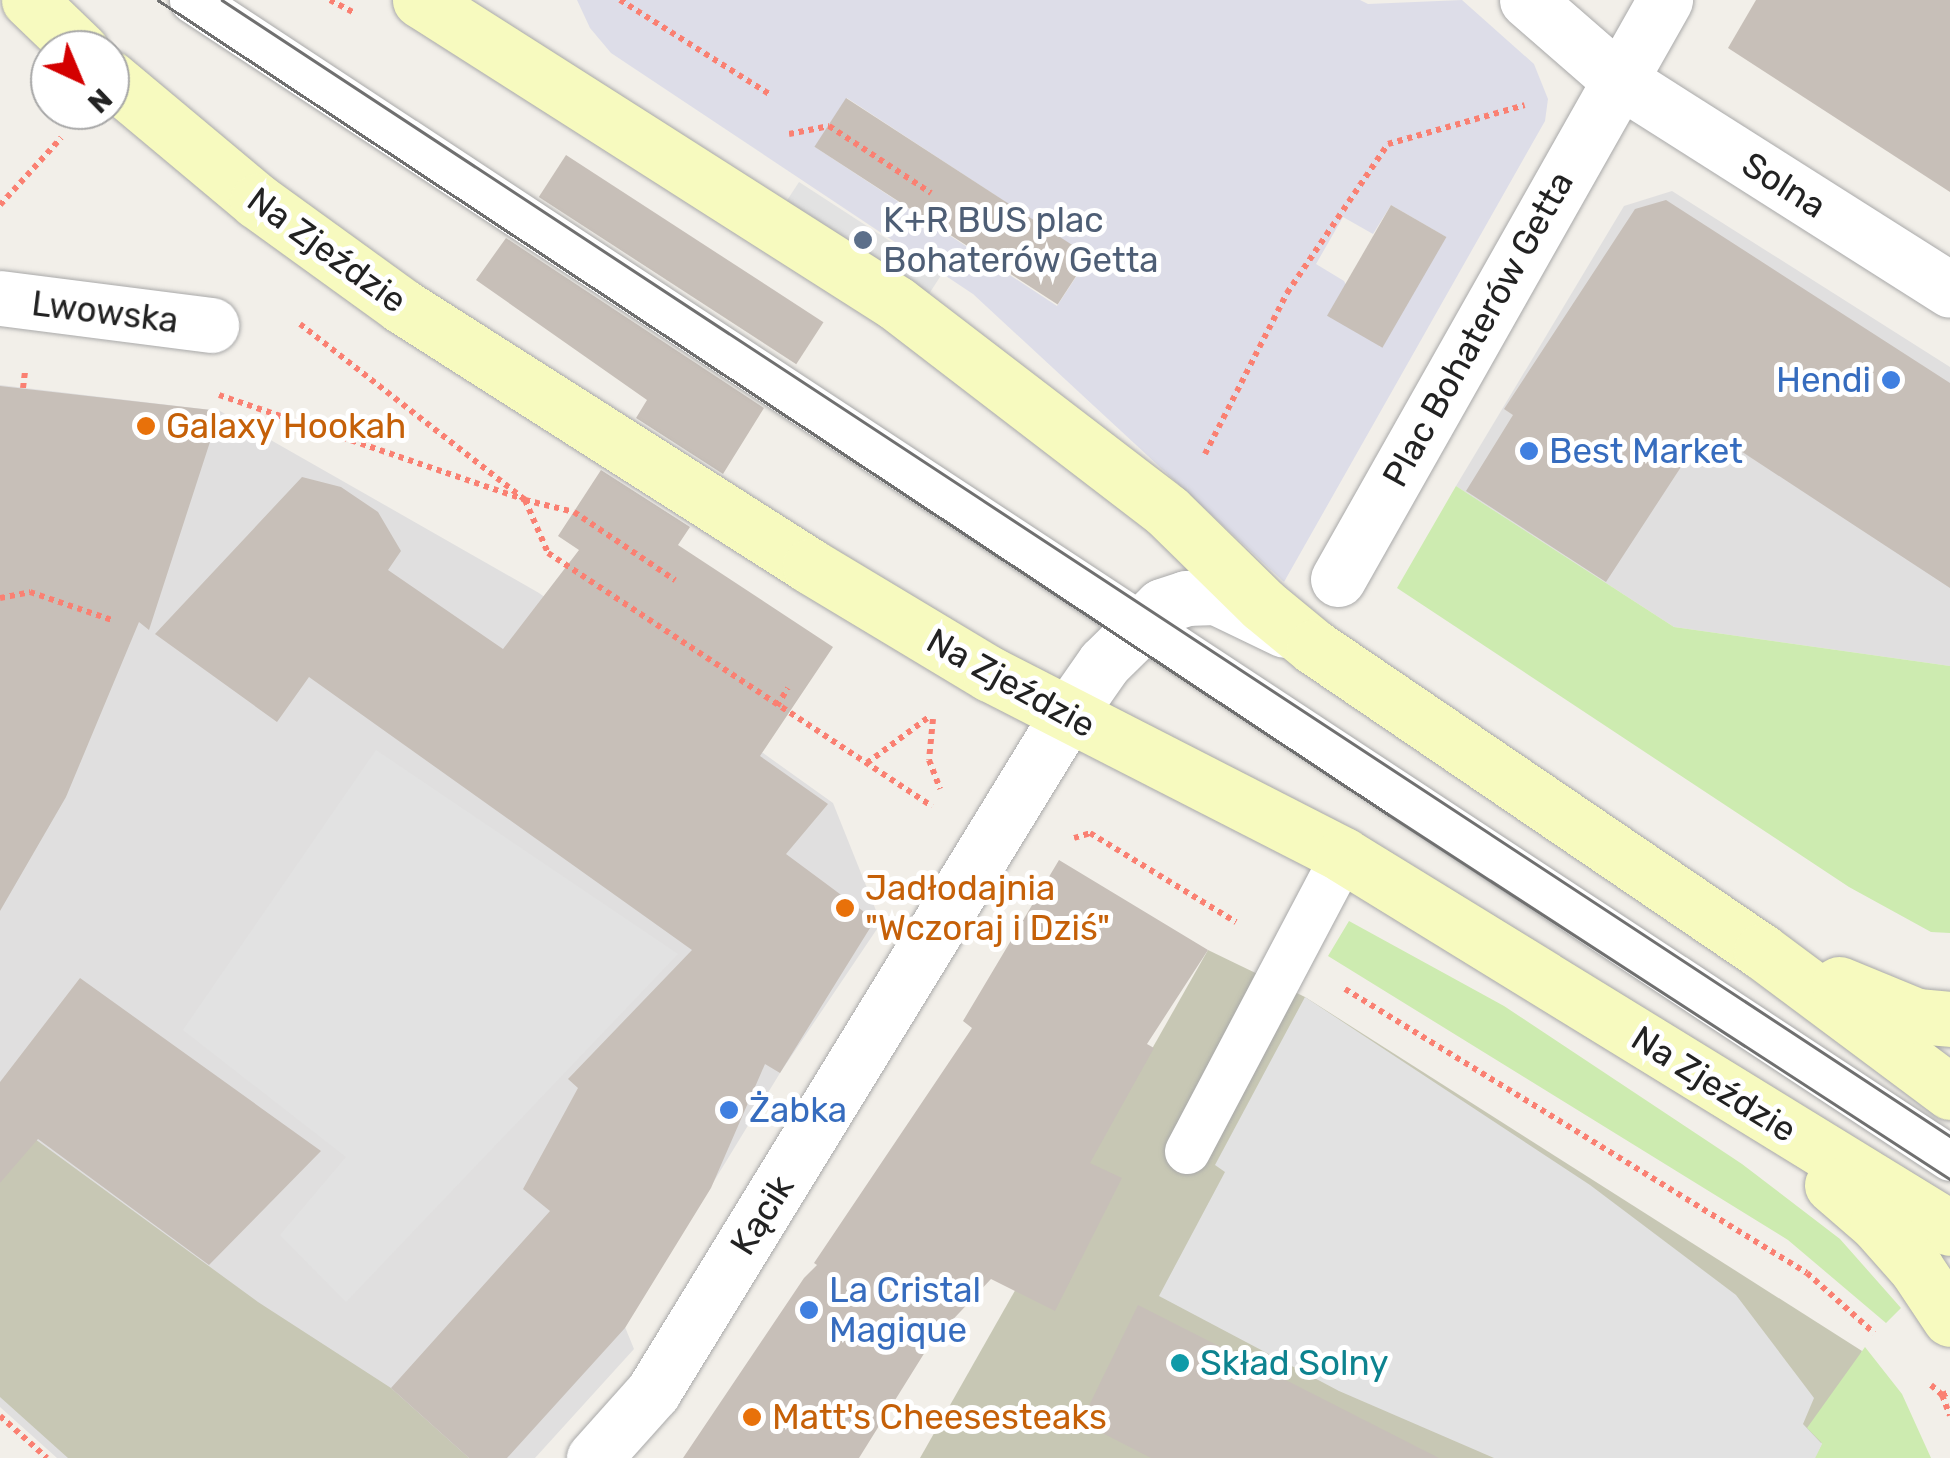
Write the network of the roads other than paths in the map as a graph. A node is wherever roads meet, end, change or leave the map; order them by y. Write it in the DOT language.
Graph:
graph roads {
  1 [pos="29,0"];
  2 [pos="192,0"];
  3 [pos="1526,0"];
  4 [pos="1665,0"];
  5 [pos="453,8"];
  6 [pos="60,30"];
  7 [pos="1618,78"];
  8 [pos="130,95"];
  9 [pos="1950,290"];
  10 [pos="0,298"];
  11 [pos="211,325"];
  12 [pos="1338,579"];
  13 [pos="1142,627"];
  14 [pos="1314,646"];
  15 [pos="1066,716"];
  16 [pos="1342,855"];
  17 [pos="1760,952"];
  18 [pos="1950,1019"];
  19 [pos="1698,1075"];
  20 [pos="1950,1092"];
  21 [pos="1186,1151"];
  22 [pos="1950,1158"];
  23 [pos="1950,1228"];
  24 [pos="1950,1319"];
  25 [pos="594,1458"];
  1 -- 6 [label="street"];
  2 -- 13 [label="lane"];
  3 -- 7 [label="street, Solna"];
  4 -- 7 [label="street, Plac Bohaterów Getta"];
  5 -- 14 [label="street"];
  7 -- 9 [label="street, Solna"];
  7 -- 12 [label="street, Plac Bohaterów Getta"];
  8 -- 15 [label="street, Na Zjeździe"];
  10 -- 11 [label="street, Lwowska"];
  13 -- 14 [label="street, Kącik"];
  13 -- 15 [label="street, Kącik"];
  13 -- 22 [label="lane"];
  14 -- 17 [label="street"];
  15 -- 16 [label="street, Na Zjeździe"];
  15 -- 25 [label="street, Kącik"];
  16 -- 19 [label="street, Na Zjeździe"];
  16 -- 21 [label="lane"];
  17 -- 18 [label="street"];
  17 -- 20 [label="street"];
  19 -- 23 [label="street, Na Zjeździe"];
  19 -- 24 [label="street"];
}
